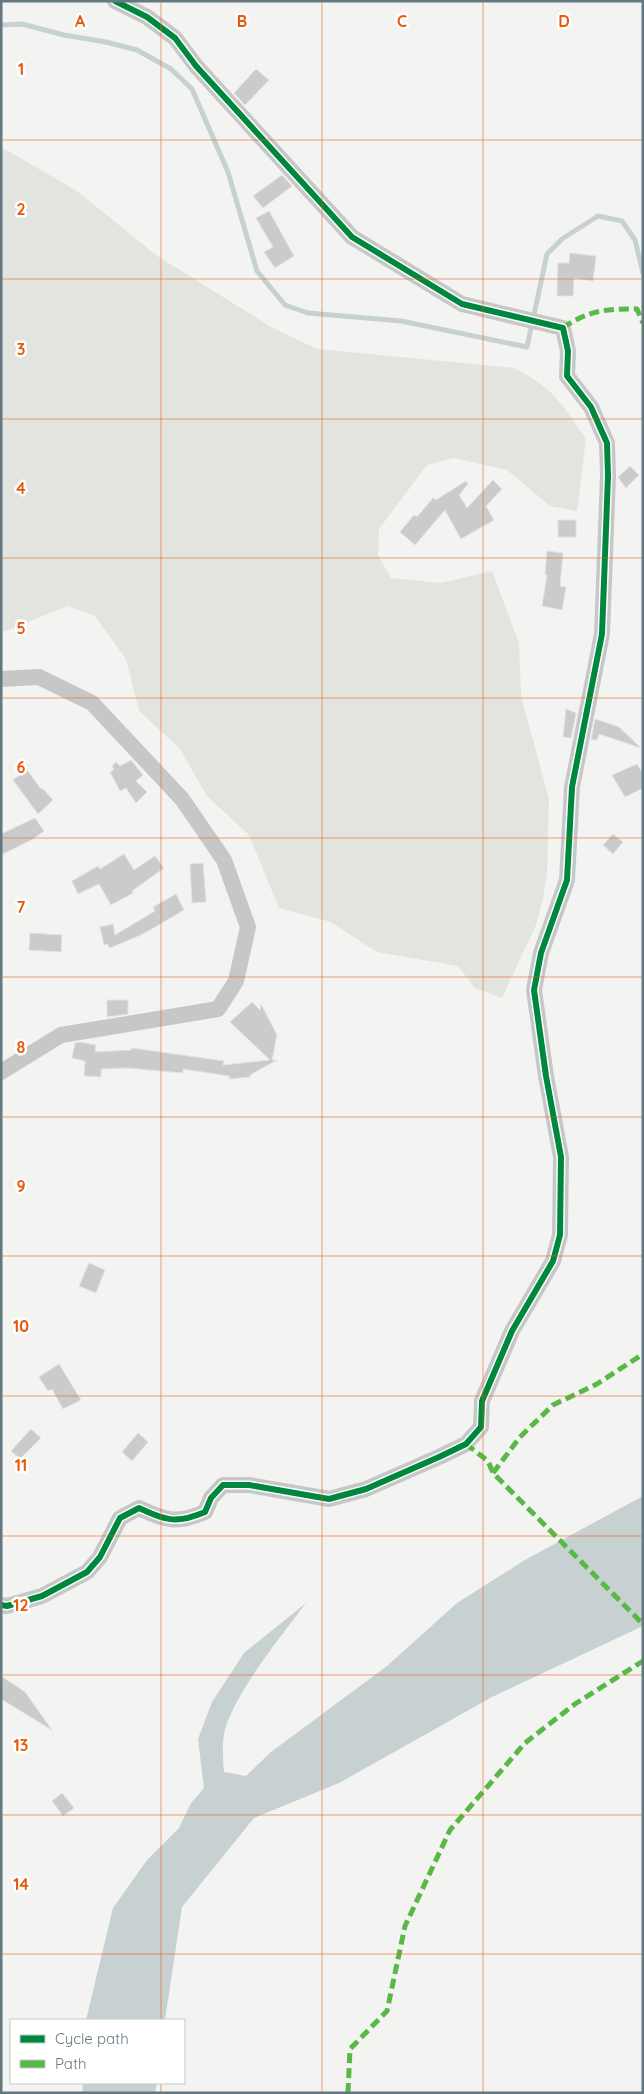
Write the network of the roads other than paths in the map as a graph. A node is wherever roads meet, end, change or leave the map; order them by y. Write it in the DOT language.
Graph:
graph roads {
  1 [pos="115,1"];
  2 [pos="1,679"];
  3 [pos="1,1072"];
  4 [pos="1,1605"];
  1 -- 4 [label="street"];
  2 -- 3 [label="street"];
}
